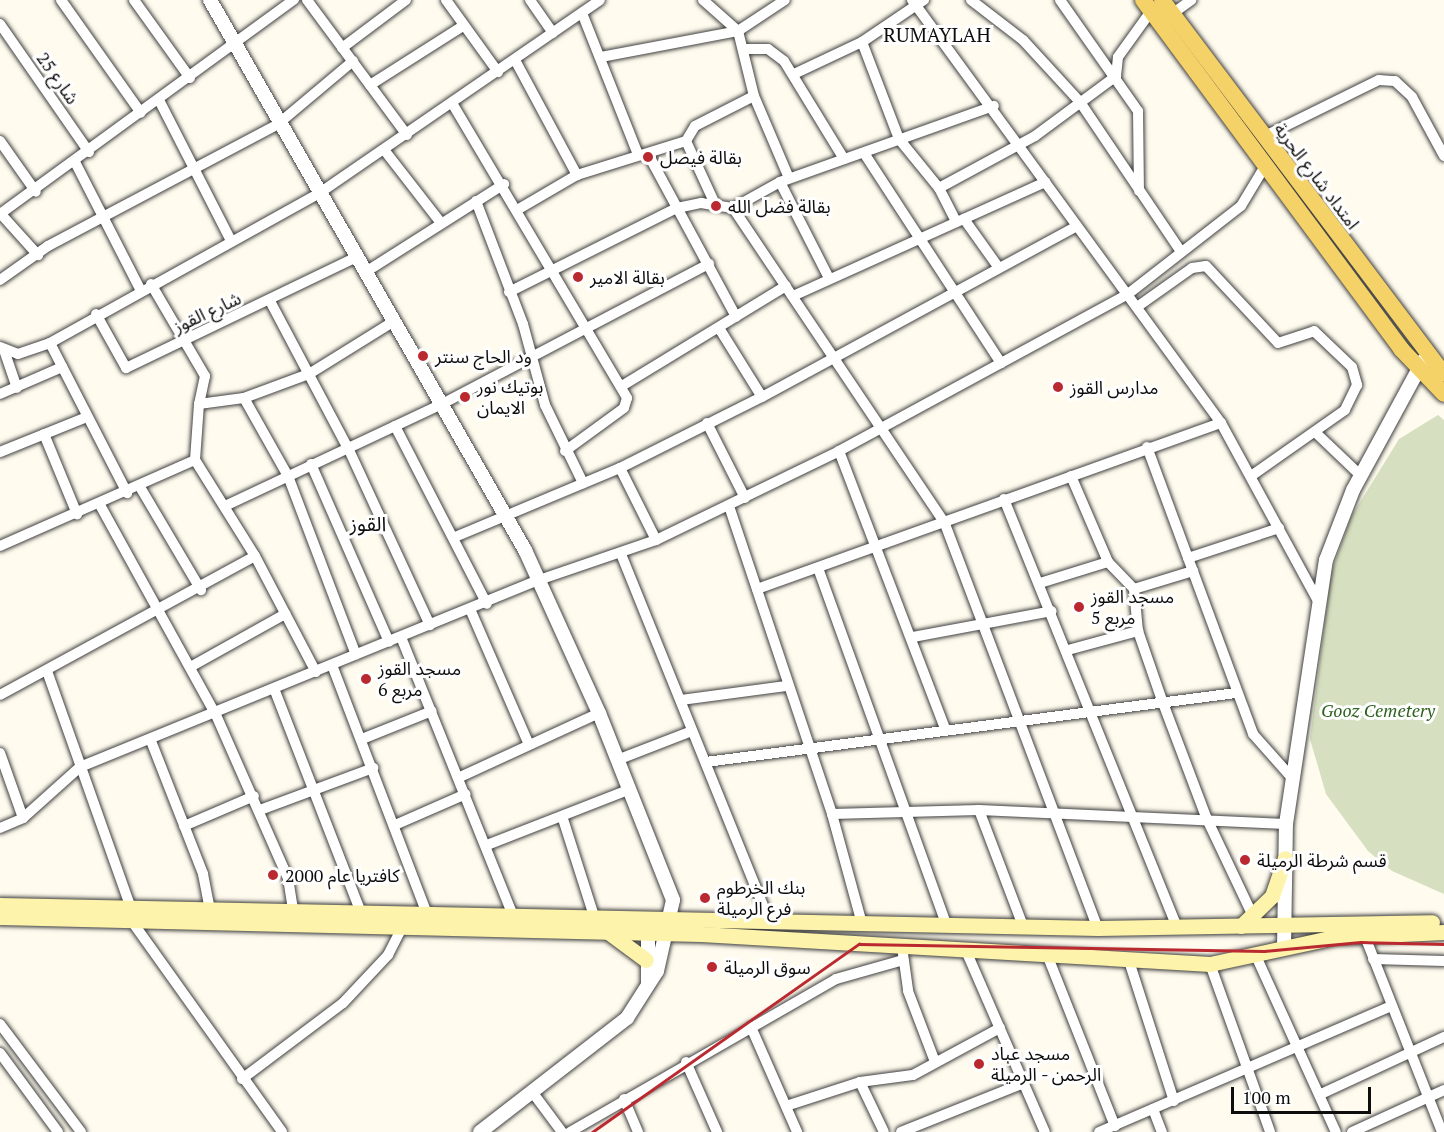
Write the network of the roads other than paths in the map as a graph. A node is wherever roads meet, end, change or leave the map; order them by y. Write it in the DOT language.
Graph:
graph roads {
  1 [pos="62,0"];
  2 [pos="134,0"];
  3 [pos="210,0"];
  4 [pos="294,0"];
  5 [pos="307,0"];
  6 [pos="406,0"];
  7 [pos="446,0"];
  8 [pos="530,0"];
  9 [pos="600,0"];
  10 [pos="703,0"];
  11 [pos="785,0"];
  12 [pos="971,0"];
  13 [pos="1059,0"];
  14 [pos="1191,0"];
  15 [pos="918,2"];
  16 [pos="1152,4"];
  17 [pos="582,13"];
  18 [pos="1172,14"];
  19 [pos="0,24"];
  20 [pos="463,26"];
  21 [pos="738,31"];
  22 [pos="553,33"];
  23 [pos="862,42"];
  24 [pos="235,45"];
  25 [pos="342,48"];
  26 [pos="746,49"];
  27 [pos="601,57"];
  28 [pos="514,60"];
  29 [pos="353,61"];
  30 [pos="498,72"];
  31 [pos="794,74"];
  32 [pos="1116,76"];
  33 [pos="190,78"];
  34 [pos="370,85"];
  35 [pos="754,96"];
  36 [pos="159,100"];
  37 [pos="1080,102"];
  38 [pos="452,103"];
  39 [pos="994,106"];
  40 [pos="141,113"];
  41 [pos="278,124"];
  42 [pos="407,135"];
  43 [pos="1263,137"];
  44 [pos="899,139"];
  45 [pos="0,141"];
  46 [pos="686,141"];
  47 [pos="1020,144"];
  48 [pos="385,151"];
  49 [pos="89,152"];
  50 [pos="642,153"];
  51 [pos="864,153"];
  52 [pos="1444,156"];
  53 [pos="844,159"];
  54 [pos="75,162"];
  55 [pos="1265,166"];
  56 [pos="195,172"];
  57 [pos="577,175"];
  58 [pos="785,180"];
  59 [pos="1046,182"];
  60 [pos="504,184"];
  61 [pos="939,188"];
  62 [pos="1139,191"];
  63 [pos="36,192"];
  64 [pos="318,194"];
  65 [pos="476,201"];
  66 [pos="715,204"];
  67 [pos="677,208"];
  68 [pos="733,208"];
  69 [pos="518,210"];
  70 [pos="0,214"];
  71 [pos="101,216"];
  72 [pos="960,221"];
  73 [pos="441,223"];
  74 [pos="1077,226"];
  75 [pos="917,238"];
  76 [pos="231,241"];
  77 [pos="1182,252"];
  78 [pos="38,255"];
  79 [pos="357,257"];
  80 [pos="709,264"];
  81 [pos="999,268"];
  82 [pos="553,272"];
  83 [pos="364,273"];
  84 [pos="829,278"];
  85 [pos="0,280"];
  86 [pos="151,284"];
  87 [pos="786,286"];
  88 [pos="140,289"];
  89 [pos="509,291"];
  90 [pos="955,292"];
  91 [pos="1128,294"];
  92 [pos="793,296"];
  93 [pos="270,301"];
  94 [pos="1137,307"];
  95 [pos="96,314"];
  96 [pos="736,317"];
  97 [pos="394,321"];
  98 [pos="719,328"];
  99 [pos="588,329"];
  100 [pos="186,340"];
  101 [pos="50,344"];
  102 [pos="2,348"];
  103 [pos="532,357"];
  104 [pos="833,360"];
  105 [pos="1423,362"];
  106 [pos="1001,363"];
  107 [pos="62,367"];
  108 [pos="309,374"];
  109 [pos="1444,374"];
  110 [pos="622,386"];
  111 [pos="17,388"];
  112 [pos="0,394"];
  113 [pos="1444,394"];
  114 [pos="762,397"];
  115 [pos="244,398"];
  116 [pos="199,404"];
  117 [pos="440,405"];
  118 [pos="87,417"];
  119 [pos="707,423"];
  120 [pos="1221,423"];
  121 [pos="395,426"];
  122 [pos="880,428"];
  123 [pos="1315,432"];
  124 [pos="44,434"];
  125 [pos="1147,447"];
  126 [pos="349,450"];
  127 [pos="565,451"];
  128 [pos="839,451"];
  129 [pos="0,452"];
  130 [pos="195,460"];
  131 [pos="311,464"];
  132 [pos="620,468"];
  133 [pos="288,476"];
  134 [pos="1071,476"];
  135 [pos="1251,476"];
  136 [pos="1361,476"];
  137 [pos="583,483"];
  138 [pos="140,487"];
  139 [pos="127,493"];
  140 [pos="745,498"];
  141 [pos="1005,499"];
  142 [pos="100,505"];
  143 [pos="225,506"];
  144 [pos="729,506"];
  145 [pos="77,514"];
  146 [pos="504,514"];
  147 [pos="945,524"];
  148 [pos="1279,528"];
  149 [pos="455,537"];
  150 [pos="656,540"];
  151 [pos="0,546"];
  152 [pos="878,547"];
  153 [pos="621,554"];
  154 [pos="255,556"];
  155 [pos="1188,558"];
  156 [pos="1108,562"];
  157 [pos="818,568"];
  158 [pos="1192,571"];
  159 [pos="540,580"];
  160 [pos="1040,583"];
  161 [pos="758,589"];
  162 [pos="1134,589"];
  163 [pos="201,590"];
  164 [pos="1318,601"];
  165 [pos="486,604"];
  166 [pos="162,609"];
  167 [pos="470,609"];
  168 [pos="1052,611"];
  169 [pos="285,614"];
  170 [pos="430,625"];
  171 [pos="981,625"];
  172 [pos="1138,631"];
  173 [pos="401,637"];
  174 [pos="913,637"];
  175 [pos="389,642"];
  176 [pos="1068,650"];
  177 [pos="356,655"];
  178 [pos="332,665"];
  179 [pos="192,666"];
  180 [pos="47,672"];
  181 [pos="316,672"];
  182 [pos="786,686"];
  183 [pos="275,691"];
  184 [pos="1236,693"];
  185 [pos="0,695"];
  186 [pos="681,700"];
  187 [pos="1163,703"];
  188 [pos="432,711"];
  189 [pos="599,713"];
  190 [pos="1092,713"];
  191 [pos="216,715"];
  192 [pos="1021,721"];
  193 [pos="945,729"];
  194 [pos="692,731"];
  195 [pos="879,737"];
  196 [pos="362,739"];
  197 [pos="151,741"];
  198 [pos="529,746"];
  199 [pos="806,746"];
  200 [pos="0,753"];
  201 [pos="617,760"];
  202 [pos="706,762"];
  203 [pos="80,767"];
  204 [pos="373,768"];
  205 [pos="460,777"];
  206 [pos="1292,778"];
  207 [pos="317,789"];
  208 [pos="628,790"];
  209 [pos="466,794"];
  210 [pos="254,796"];
  211 [pos="260,810"];
  212 [pos="979,810"];
  213 [pos="908,812"];
  214 [pos="1058,812"];
  215 [pos="832,814"];
  216 [pos="1133,815"];
  217 [pos="1206,817"];
  218 [pos="23,818"];
  219 [pos="563,819"];
  220 [pos="1286,824"];
  221 [pos="395,825"];
  222 [pos="184,826"];
  223 [pos="0,828"];
  224 [pos="487,845"];
  225 [pos="1285,858"];
  226 [pos="0,904"];
  227 [pos="210,909"];
  228 [pos="293,911"];
  229 [pos="361,913"];
  230 [pos="131,914"];
  231 [pos="427,914"];
  232 [pos="513,915"];
  233 [pos="0,917"];
  234 [pos="594,919"];
  235 [pos="770,921"];
  236 [pos="1247,921"];
  237 [pos="1444,922"];
  238 [pos="862,924"];
  239 [pos="946,924"];
  240 [pos="1283,924"];
  241 [pos="648,926"];
  242 [pos="1023,926"];
  243 [pos="671,927"];
  244 [pos="1177,927"];
  245 [pos="402,928"];
  246 [pos="1098,928"];
  247 [pos="608,932"];
  248 [pos="1444,932"];
  249 [pos="1364,934"];
  250 [pos="1284,948"];
  251 [pos="967,953"];
  252 [pos="903,955"];
  253 [pos="1256,956"];
  254 [pos="1048,957"];
  255 [pos="1373,959"];
  256 [pos="646,960"];
  257 [pos="1129,961"];
  258 [pos="1444,961"];
  259 [pos="1210,964"];
  260 [pos="648,983"];
  261 [pos="1391,1006"];
  262 [pos="0,1024"];
  263 [pos="751,1027"];
  264 [pos="1000,1028"];
  265 [pos="1444,1037"];
  266 [pos="1300,1046"];
  267 [pos="0,1053"];
  268 [pos="1410,1053"];
  269 [pos="934,1059"];
  270 [pos="686,1062"];
  271 [pos="1247,1068"];
  272 [pos="242,1079"];
  273 [pos="860,1082"];
  274 [pos="1024,1083"];
  275 [pos="1444,1090"];
  276 [pos="533,1093"];
  277 [pos="1321,1094"];
  278 [pos="1427,1097"];
  279 [pos="624,1100"];
  280 [pos="1174,1101"];
  281 [pos="786,1106"];
  282 [pos="1155,1114"];
  283 [pos="1115,1126"];
  284 [pos="58,1132"];
  285 [pos="81,1132"];
  286 [pos="282,1132"];
  287 [pos="480,1132"];
  288 [pos="562,1132"];
  289 [pos="570,1132"];
  290 [pos="638,1132"];
  291 [pos="717,1132"];
  292 [pos="797,1132"];
  293 [pos="884,1132"];
  294 [pos="901,1132"];
  295 [pos="1045,1132"];
  296 [pos="1099,1132"];
  297 [pos="1153,1132"];
  298 [pos="1162,1132"];
  299 [pos="1270,1132"];
  300 [pos="1336,1132"];
  301 [pos="1352,1132"];
  302 [pos="1442,1132"];
  1 -- 40 [label="street"];
  2 -- 33 [label="street"];
  3 -- 24 [label="street"];
  4 -- 24 [label="street"];
  5 -- 25 [label="street"];
  6 -- 25 [label="street"];
  7 -- 20 [label="street"];
  8 -- 22 [label="street"];
  9 -- 17 [label="street"];
  10 -- 21 [label="street"];
  11 -- 21 [label="street"];
  12 -- 37 [label="street"];
  13 -- 32 [label="street"];
  14 -- 18 [label="street"];
  15 -- 23 [label="street"];
  15 -- 39 [label="street"];
  16 -- 18 [label="main road, امتداد شارع الحرية"];
  16 -- 32 [label="street"];
  16 -- 55 [label="main road, امتداد شارع الحرية"];
  17 -- 22 [label="street"];
  17 -- 27 [label="street"];
  18 -- 43 [label="main road, امتداد شارع الحرية"];
  19 -- 49 [label="street, شارع 25"];
  20 -- 30 [label="street"];
  20 -- 34 [label="street"];
  21 -- 26 [label="street"];
  21 -- 27 [label="street"];
  22 -- 28 [label="street"];
  23 -- 31 [label="street"];
  23 -- 44 [label="street"];
  24 -- 33 [label="street"];
  24 -- 41 [label="street"];
  25 -- 29 [label="street"];
  26 -- 31 [label="street"];
  26 -- 35 [label="street"];
  27 -- 50 [label="street"];
  28 -- 30 [label="street"];
  28 -- 57 [label="street"];
  29 -- 34 [label="street"];
  29 -- 41 [label="street"];
  30 -- 38 [label="street"];
  31 -- 53 [label="street"];
  32 -- 37 [label="street"];
  32 -- 62 [label="street"];
  33 -- 36 [label="street"];
  34 -- 42 [label="street"];
  35 -- 46 [label="street"];
  35 -- 58 [label="street"];
  36 -- 40 [label="street"];
  36 -- 56 [label="street"];
  37 -- 47 [label="street"];
  37 -- 62 [label="street"];
  38 -- 42 [label="street"];
  38 -- 60 [label="street"];
  39 -- 44 [label="street"];
  39 -- 47 [label="street"];
  40 -- 49 [label="street"];
  41 -- 56 [label="street"];
  41 -- 64 [label="street"];
  42 -- 48 [label="street"];
  43 -- 52 [label="street"];
  43 -- 105 [label="main road, امتداد شارع الحرية"];
  44 -- 51 [label="street"];
  44 -- 61 [label="street"];
  45 -- 63 [label="street"];
  46 -- 50 [label="street"];
  46 -- 66 [label="street"];
  47 -- 59 [label="street"];
  47 -- 61 [label="street"];
  48 -- 64 [label="street"];
  48 -- 73 [label="street"];
  49 -- 54 [label="street"];
  50 -- 57 [label="street"];
  50 -- 67 [label="street"];
  51 -- 53 [label="street"];
  51 -- 75 [label="street"];
  53 -- 58 [label="street"];
  54 -- 63 [label="street"];
  54 -- 71 [label="street"];
  55 -- 77 [label="street"];
  55 -- 105 [label="main road, امتداد شارع الحرية"];
  56 -- 71 [label="street"];
  56 -- 76 [label="street"];
  57 -- 69 [label="street"];
  58 -- 68 [label="street"];
  58 -- 84 [label="street"];
  59 -- 72 [label="street"];
  59 -- 74 [label="street"];
  60 -- 65 [label="street"];
  60 -- 69 [label="street"];
  61 -- 72 [label="street"];
  62 -- 77 [label="street"];
  63 -- 70 [label="street"];
  64 -- 76 [label="street"];
  64 -- 79 [label="street"];
  65 -- 73 [label="street"];
  65 -- 89 [label="street"];
  66 -- 67 [label="street"];
  66 -- 68 [label="street"];
  67 -- 80 [label="street"];
  67 -- 82 [label="street"];
  68 -- 87 [label="street"];
  69 -- 82 [label="street"];
  70 -- 78 [label="street"];
  71 -- 78 [label="street"];
  71 -- 88 [label="street"];
  72 -- 75 [label="street"];
  72 -- 81 [label="street"];
  73 -- 83 [label="street"];
  74 -- 81 [label="street"];
  74 -- 91 [label="street"];
  75 -- 84 [label="street"];
  75 -- 90 [label="street"];
  76 -- 86 [label="street"];
  77 -- 91 [label="street"];
  78 -- 85 [label="street"];
  79 -- 83 [label="street"];
  79 -- 93 [label="street, شارع القوز"];
  80 -- 96 [label="street"];
  80 -- 99 [label="street"];
  81 -- 90 [label="street"];
  82 -- 89 [label="street"];
  82 -- 99 [label="street"];
  83 -- 97 [label="street"];
  84 -- 92 [label="street"];
  86 -- 88 [label="street"];
  86 -- 100 [label="street"];
  87 -- 92 [label="street"];
  87 -- 96 [label="street"];
  88 -- 95 [label="street"];
  89 -- 103 [label="street"];
  90 -- 104 [label="street"];
  90 -- 106 [label="street"];
  91 -- 94 [label="street"];
  91 -- 106 [label="street"];
  92 -- 104 [label="street"];
  93 -- 100 [label="street, شارع القوز"];
  93 -- 108 [label="street"];
  94 -- 120 [label="street"];
  94 -- 123 [label="street"];
  95 -- 100 [label="street, شارع القوز"];
  95 -- 101 [label="street"];
  96 -- 98 [label="street"];
  97 -- 108 [label="street"];
  97 -- 117 [label="street"];
  98 -- 110 [label="street"];
  98 -- 114 [label="street"];
  99 -- 103 [label="street"];
  99 -- 110 [label="street"];
  100 -- 116 [label="street"];
  101 -- 102 [label="street"];
  101 -- 107 [label="street"];
  102 -- 111 [label="street"];
  103 -- 117 [label="street"];
  103 -- 127 [label="street"];
  104 -- 114 [label="street"];
  104 -- 122 [label="street"];
  105 -- 109 [label="main road, امتداد شارع الحرية"];
  105 -- 113 [label="main road"];
  105 -- 136 [label="street"];
  106 -- 122 [label="street"];
  107 -- 111 [label="street"];
  107 -- 118 [label="street"];
  108 -- 115 [label="street"];
  108 -- 126 [label="street"];
  110 -- 127 [label="street"];
  111 -- 112 [label="street"];
  114 -- 119 [label="street"];
  115 -- 116 [label="street"];
  115 -- 133 [label="street"];
  116 -- 130 [label="street"];
  117 -- 121 [label="street"];
  117 -- 146 [label="street"];
  118 -- 124 [label="street"];
  118 -- 139 [label="street"];
  119 -- 132 [label="street"];
  119 -- 140 [label="street"];
  120 -- 125 [label="street"];
  120 -- 135 [label="street"];
  121 -- 126 [label="street"];
  121 -- 149 [label="street"];
  122 -- 128 [label="street"];
  122 -- 147 [label="street"];
  123 -- 135 [label="street"];
  123 -- 136 [label="street"];
  124 -- 129 [label="street"];
  124 -- 145 [label="street"];
  125 -- 134 [label="street"];
  125 -- 155 [label="street"];
  126 -- 131 [label="street"];
  126 -- 170 [label="street"];
  127 -- 137 [label="street"];
  128 -- 140 [label="street"];
  128 -- 152 [label="street"];
  130 -- 138 [label="street"];
  130 -- 143 [label="street"];
  131 -- 133 [label="street"];
  131 -- 175 [label="street"];
  132 -- 137 [label="street"];
  132 -- 150 [label="street"];
  133 -- 143 [label="street"];
  133 -- 177 [label="street"];
  134 -- 141 [label="street"];
  134 -- 156 [label="street"];
  135 -- 148 [label="street"];
  136 -- 164 [label="street"];
  137 -- 146 [label="street"];
  138 -- 139 [label="street"];
  138 -- 163 [label="street"];
  139 -- 142 [label="street"];
  140 -- 144 [label="street"];
  141 -- 147 [label="street"];
  141 -- 160 [label="street"];
  142 -- 145 [label="street"];
  142 -- 166 [label="street"];
  143 -- 154 [label="street"];
  144 -- 150 [label="street"];
  144 -- 161 [label="street"];
  145 -- 151 [label="street"];
  146 -- 149 [label="street"];
  146 -- 159 [label="street"];
  147 -- 152 [label="street"];
  147 -- 171 [label="street"];
  148 -- 155 [label="street"];
  148 -- 164 [label="street"];
  149 -- 165 [label="street"];
  150 -- 153 [label="street"];
  152 -- 157 [label="street"];
  152 -- 174 [label="street"];
  153 -- 159 [label="street"];
  153 -- 186 [label="street"];
  154 -- 163 [label="street"];
  154 -- 169 [label="street"];
  155 -- 158 [label="street"];
  156 -- 160 [label="street"];
  156 -- 162 [label="street"];
  157 -- 161 [label="street"];
  157 -- 195 [label="street"];
  158 -- 162 [label="street"];
  158 -- 184 [label="street"];
  159 -- 165 [label="street"];
  159 -- 189 [label="street"];
  160 -- 168 [label="street"];
  161 -- 182 [label="street"];
  162 -- 172 [label="street"];
  163 -- 166 [label="street"];
  164 -- 206 [label="street"];
  165 -- 167 [label="street"];
  166 -- 179 [label="street"];
  166 -- 180 [label="street"];
  167 -- 170 [label="street"];
  167 -- 198 [label="street"];
  168 -- 171 [label="street"];
  168 -- 176 [label="street"];
  169 -- 179 [label="street"];
  169 -- 181 [label="street"];
  170 -- 173 [label="street"];
  171 -- 174 [label="street"];
  171 -- 192 [label="street"];
  172 -- 176 [label="street"];
  172 -- 187 [label="street"];
  173 -- 175 [label="street"];
  173 -- 188 [label="street"];
  174 -- 193 [label="street"];
  175 -- 177 [label="street"];
  176 -- 190 [label="street"];
  177 -- 178 [label="street"];
  178 -- 181 [label="street"];
  178 -- 196 [label="street"];
  179 -- 191 [label="street"];
  180 -- 185 [label="street"];
  180 -- 203 [label="street"];
  181 -- 183 [label="street"];
  182 -- 186 [label="street"];
  182 -- 199 [label="street"];
  183 -- 191 [label="street"];
  183 -- 207 [label="street"];
  184 -- 187 [label="street"];
  184 -- 206 [label="street"];
  186 -- 194 [label="street"];
  187 -- 190 [label="street"];
  187 -- 217 [label="street"];
  188 -- 196 [label="street"];
  188 -- 205 [label="street"];
  189 -- 198 [label="street"];
  189 -- 201 [label="street"];
  190 -- 192 [label="street"];
  190 -- 216 [label="street"];
  191 -- 197 [label="street"];
  191 -- 210 [label="street"];
  192 -- 193 [label="street"];
  192 -- 214 [label="street"];
  193 -- 195 [label="street"];
  194 -- 201 [label="street"];
  194 -- 202 [label="street"];
  195 -- 199 [label="street"];
  195 -- 213 [label="street"];
  196 -- 204 [label="street"];
  197 -- 203 [label="street"];
  197 -- 222 [label="street"];
  198 -- 205 [label="street"];
  199 -- 202 [label="street"];
  199 -- 215 [label="street"];
  200 -- 218 [label="street"];
  201 -- 208 [label="street"];
  202 -- 235 [label="street"];
  203 -- 218 [label="street"];
  203 -- 230 [label="street"];
  204 -- 207 [label="street"];
  204 -- 221 [label="street"];
  205 -- 209 [label="street"];
  206 -- 220 [label="street"];
  207 -- 211 [label="street"];
  207 -- 229 [label="street"];
  208 -- 219 [label="street"];
  208 -- 243 [label="street"];
  209 -- 221 [label="street"];
  209 -- 224 [label="street"];
  210 -- 211 [label="street"];
  210 -- 222 [label="street"];
  211 -- 228 [label="street"];
  212 -- 213 [label="street"];
  212 -- 214 [label="street"];
  212 -- 242 [label="street"];
  213 -- 215 [label="street"];
  213 -- 239 [label="street"];
  214 -- 216 [label="street"];
  214 -- 246 [label="street"];
  215 -- 238 [label="street"];
  216 -- 217 [label="street"];
  216 -- 244 [label="street"];
  217 -- 220 [label="street"];
  217 -- 236 [label="street"];
  218 -- 223 [label="street"];
  219 -- 224 [label="street"];
  219 -- 234 [label="street"];
  220 -- 225 [label="street"];
  221 -- 231 [label="street"];
  222 -- 227 [label="street"];
  224 -- 232 [label="street"];
  225 -- 236 [label="main road"];
  225 -- 240 [label="street"];
  226 -- 230 [label="main road"];
  227 -- 228 [label="main road"];
  227 -- 230 [label="main road"];
  228 -- 229 [label="main road"];
  229 -- 231 [label="main road"];
  230 -- 233 [label="main road"];
  230 -- 245 [label="main road"];
  230 -- 272 [label="street"];
  231 -- 232 [label="main road"];
  232 -- 234 [label="main road"];
  234 -- 241 [label="main road"];
  235 -- 238 [label="main road"];
  235 -- 243 [label="main road"];
  236 -- 240 [label="main road"];
  236 -- 244 [label="main road"];
  237 -- 240 [label="main road"];
  238 -- 239 [label="main road"];
  239 -- 242 [label="main road"];
  240 -- 250 [label="street"];
  241 -- 243 [label="main road"];
  241 -- 247 [label="main road"];
  241 -- 256 [label="street"];
  242 -- 246 [label="main road"];
  243 -- 252 [label="main road"];
  243 -- 260 [label="street"];
  244 -- 246 [label="main road"];
  245 -- 247 [label="main road"];
  245 -- 272 [label="street"];
  247 -- 256 [label="main road"];
  248 -- 249 [label="main road"];
  249 -- 250 [label="main road"];
  249 -- 255 [label="street"];
  250 -- 253 [label="main road"];
  251 -- 252 [label="main road"];
  251 -- 254 [label="main road"];
  251 -- 264 [label="street"];
  252 -- 263 [label="street"];
  252 -- 269 [label="street"];
  253 -- 259 [label="main road"];
  253 -- 266 [label="street"];
  254 -- 257 [label="main road"];
  254 -- 283 [label="street"];
  255 -- 258 [label="street"];
  255 -- 261 [label="street"];
  256 -- 260 [label="street"];
  257 -- 259 [label="main road"];
  257 -- 280 [label="street"];
  259 -- 271 [label="street"];
  260 -- 276 [label="street"];
  261 -- 266 [label="street"];
  261 -- 268 [label="street"];
  262 -- 285 [label="street"];
  263 -- 270 [label="street"];
  263 -- 281 [label="street"];
  264 -- 269 [label="street"];
  264 -- 274 [label="street"];
  265 -- 268 [label="street"];
  266 -- 271 [label="street"];
  266 -- 277 [label="street"];
  267 -- 284 [label="street"];
  268 -- 277 [label="street"];
  268 -- 278 [label="street"];
  269 -- 273 [label="street"];
  270 -- 279 [label="street"];
  270 -- 291 [label="street"];
  271 -- 280 [label="street"];
  271 -- 299 [label="street"];
  272 -- 286 [label="street"];
  273 -- 281 [label="street"];
  273 -- 293 [label="street"];
  274 -- 294 [label="street"];
  274 -- 295 [label="street"];
  275 -- 278 [label="street"];
  276 -- 287 [label="street"];
  276 -- 288 [label="street"];
  277 -- 300 [label="street"];
  278 -- 301 [label="street"];
  278 -- 302 [label="street"];
  279 -- 289 [label="street"];
  279 -- 290 [label="street"];
  280 -- 282 [label="street"];
  281 -- 292 [label="street"];
  282 -- 283 [label="street"];
  282 -- 297 [label="street"];
  282 -- 298 [label="street"];
  283 -- 296 [label="street"];
}
